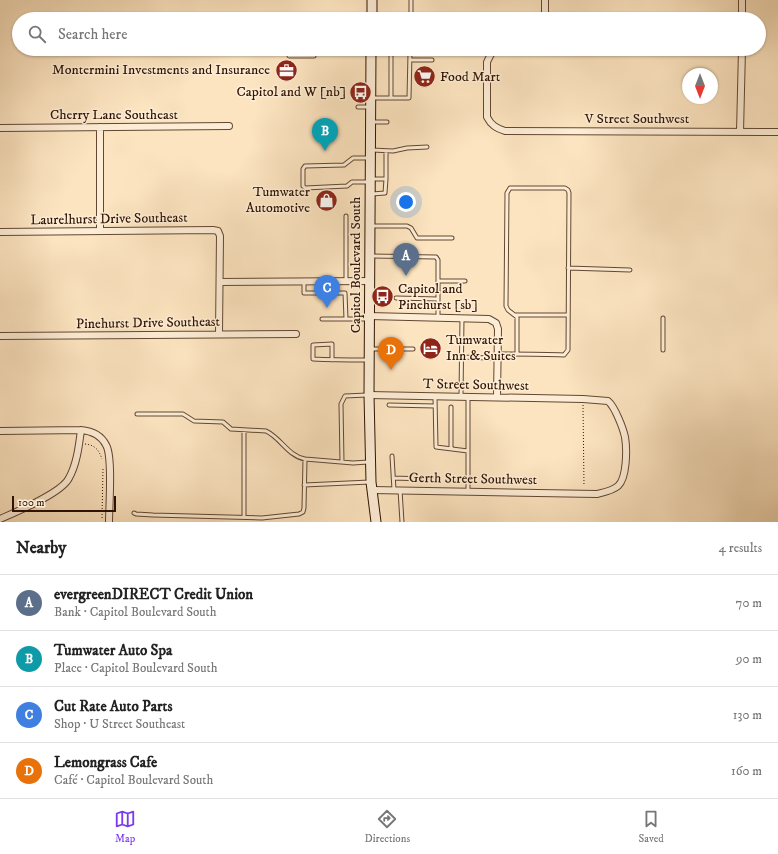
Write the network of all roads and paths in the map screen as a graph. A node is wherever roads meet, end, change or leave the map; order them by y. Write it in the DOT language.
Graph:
graph roads {
  1 [pos="372,0"];
  2 [pos="411,0"];
  3 [pos="545,0"];
  4 [pos="742,0"];
  5 [pos="372,12"];
  6 [pos="411,12"];
  7 [pos="545,12"];
  8 [pos="742,12"];
  9 [pos="289,56"];
  10 [pos="314,56"];
  11 [pos="371,56"];
  12 [pos="391,56"];
  13 [pos="410,56"];
  14 [pos="490,56"];
  15 [pos="742,56"];
  16 [pos="410,60"];
  17 [pos="432,60"];
  18 [pos="391,98"];
  19 [pos="371,102"];
  20 [pos="358,107"];
  21 [pos="371,122"];
  22 [pos="387,122"];
  23 [pos="229,126"];
  24 [pos="0,128"];
  25 [pos="100,128"];
  26 [pos="740,132"];
  27 [pos="778,132"];
  28 [pos="427,148"];
  29 [pos="386,151"];
  30 [pos="370,154"];
  31 [pos="386,179"];
  32 [pos="370,180"];
  33 [pos="370,194"];
  34 [pos="346,216"];
  35 [pos="370,226"];
  36 [pos="100,231"];
  37 [pos="0,232"];
  38 [pos="452,238"];
  39 [pos="370,256"];
  40 [pos="568,268"];
  41 [pos="630,270"];
  42 [pos="304,281"];
  43 [pos="330,281"];
  44 [pos="346,281"];
  45 [pos="370,281"];
  46 [pos="220,282"];
  47 [pos="438,282"];
  48 [pos="465,282"];
  49 [pos="330,293"];
  50 [pos="396,298"];
  51 [pos="438,299"];
  52 [pos="515,315"];
  53 [pos="568,315"];
  54 [pos="438,317"];
  55 [pos="369,318"];
  56 [pos="462,318"];
  57 [pos="663,318"];
  58 [pos="322,319"];
  59 [pos="346,319"];
  60 [pos="219,334"];
  61 [pos="296,334"];
  62 [pos="0,336"];
  63 [pos="369,349"];
  64 [pos="413,349"];
  65 [pos="663,350"];
  66 [pos="498,354"];
  67 [pos="517,354"];
  68 [pos="461,357"];
  69 [pos="490,358"];
  70 [pos="332,360"];
  71 [pos="369,360"];
  72 [pos="369,395"];
  73 [pos="435,396"];
  74 [pos="464,396"];
  75 [pos="498,397"];
  76 [pos="583,399"];
  77 [pos="389,405"];
  78 [pos="436,406"];
  79 [pos="451,407"];
  80 [pos="137,414"];
  81 [pos="81,430"];
  82 [pos="244,430"];
  83 [pos="0,431"];
  84 [pos="79,443"];
  85 [pos="451,449"];
  86 [pos="468,451"];
  87 [pos="392,456"];
  88 [pos="305,459"];
  89 [pos="103,461"];
  90 [pos="342,462"];
  91 [pos="370,462"];
  92 [pos="103,468"];
  93 [pos="393,478"];
  94 [pos="426,479"];
  95 [pos="304,485"];
  96 [pos="371,486"];
  97 [pos="397,490"];
  98 [pos="468,491"];
  99 [pos="584,493"];
  100 [pos="134,513"];
  101 [pos="244,517"];
  102 [pos="102,518"];
  103 [pos="0,519"];
  104 [pos="109,522"];
  105 [pos="376,522"];
  106 [pos="402,522"];
  1 -- 5 [label="main road"];
  2 -- 6 [label="lane"];
  3 -- 7 [label="street"];
  4 -- 8 [label="street"];
  9 -- 10 [label="lane"];
  11 -- 19 [label="main road, Capitol Boulevard South"];
  12 -- 18 [label="lane"];
  13 -- 16 [label="lane"];
  14 -- 26 [label="street, V Street Southwest"];
  15 -- 26 [label="street"];
  16 -- 17 [label="lane"];
  16 -- 18 [label="lane"];
  18 -- 19 [label="lane"];
  19 -- 20 [label="lane"];
  19 -- 21 [label="main road, Capitol Boulevard South"];
  21 -- 22 [label="lane"];
  21 -- 30 [label="main road, Capitol Boulevard South"];
  23 -- 25 [label="street, Cherry Lane Southeast"];
  24 -- 25 [label="street, Cherry Lane Southeast"];
  25 -- 36 [label="street"];
  26 -- 27 [label="street, V Street Southwest"];
  28 -- 29 [label="lane"];
  29 -- 30 [label="lane"];
  29 -- 31 [label="lane"];
  30 -- 32 [label="main road, Capitol Boulevard South"];
  30 -- 32 [label="lane"];
  31 -- 32 [label="lane"];
  31 -- 33 [label="lane"];
  32 -- 33 [label="main road, Capitol Boulevard South"];
  33 -- 35 [label="main road, Capitol Boulevard South"];
  34 -- 44 [label="lane"];
  35 -- 38 [label="lane"];
  35 -- 39 [label="main road, Capitol Boulevard South"];
  36 -- 37 [label="street, Laurelhurst Drive Southeast"];
  36 -- 46 [label="street, Laurelhurst Drive Southeast"];
  39 -- 45 [label="main road, Capitol Boulevard South"];
  39 -- 47 [label="lane"];
  40 -- 41 [label="lane"];
  40 -- 52 [label="lane"];
  40 -- 53 [label="lane"];
  42 -- 43 [label="street"];
  42 -- 46 [label="street"];
  42 -- 49 [label="lane"];
  43 -- 44 [label="street"];
  43 -- 49 [label="lane"];
  44 -- 45 [label="street"];
  45 -- 55 [label="main road, Capitol Boulevard South"];
  46 -- 60 [label="street"];
  47 -- 48 [label="lane"];
  47 -- 51 [label="lane"];
  49 -- 59 [label="lane"];
  50 -- 51 [label="lane"];
  51 -- 54 [label="lane"];
  52 -- 53 [label="lane"];
  52 -- 67 [label="lane"];
  53 -- 67 [label="lane"];
  54 -- 55 [label="street"];
  54 -- 56 [label="street"];
  55 -- 59 [label="lane"];
  55 -- 63 [label="main road, Capitol Boulevard South"];
  56 -- 66 [label="street"];
  56 -- 68 [label="lane"];
  57 -- 65 [label="lane"];
  58 -- 59 [label="lane"];
  60 -- 61 [label="street, Pinehurst Drive Southeast"];
  60 -- 62 [label="street, Pinehurst Drive Southeast"];
  63 -- 64 [label="lane"];
  63 -- 71 [label="main road, Capitol Boulevard South"];
  66 -- 67 [label="lane"];
  66 -- 75 [label="street"];
  68 -- 69 [label="lane"];
  68 -- 74 [label="lane"];
  70 -- 70 [label="lane"];
  70 -- 71 [label="lane"];
  71 -- 72 [label="main road, Capitol Boulevard South"];
  72 -- 73 [label="street, T Street Southwest"];
  72 -- 90 [label="lane"];
  72 -- 91 [label="main road, Capitol Boulevard South"];
  73 -- 74 [label="street, T Street Southwest"];
  73 -- 78 [label="lane"];
  74 -- 75 [label="street, T Street Southwest"];
  74 -- 86 [label="lane"];
  75 -- 76 [label="street, T Street Southwest"];
  76 -- 99 [label="path"];
  76 -- 99 [label="street, T Street Southwest"];
  77 -- 78 [label="lane"];
  78 -- 85 [label="lane"];
  79 -- 85 [label="lane"];
  80 -- 82 [label="lane"];
  81 -- 83 [label="street"];
  81 -- 84 [label="street"];
  81 -- 104 [label="street"];
  82 -- 88 [label="lane"];
  82 -- 101 [label="lane"];
  84 -- 89 [label="path"];
  84 -- 103 [label="street"];
  85 -- 86 [label="lane"];
  86 -- 98 [label="lane"];
  87 -- 93 [label="lane"];
  88 -- 90 [label="lane"];
  88 -- 95 [label="lane"];
  90 -- 91 [label="lane"];
  91 -- 96 [label="main road, Capitol Boulevard South"];
  92 -- 102 [label="path"];
  93 -- 94 [label="lane"];
  93 -- 97 [label="lane"];
  95 -- 96 [label="lane"];
  95 -- 101 [label="lane"];
  96 -- 97 [label="street, Gerth Street Southwest"];
  96 -- 105 [label="main road, Capitol Boulevard South"];
  97 -- 98 [label="street, Gerth Street Southwest"];
  97 -- 106 [label="lane"];
  98 -- 99 [label="street, Gerth Street Southwest"];
  100 -- 101 [label="lane"];
}
